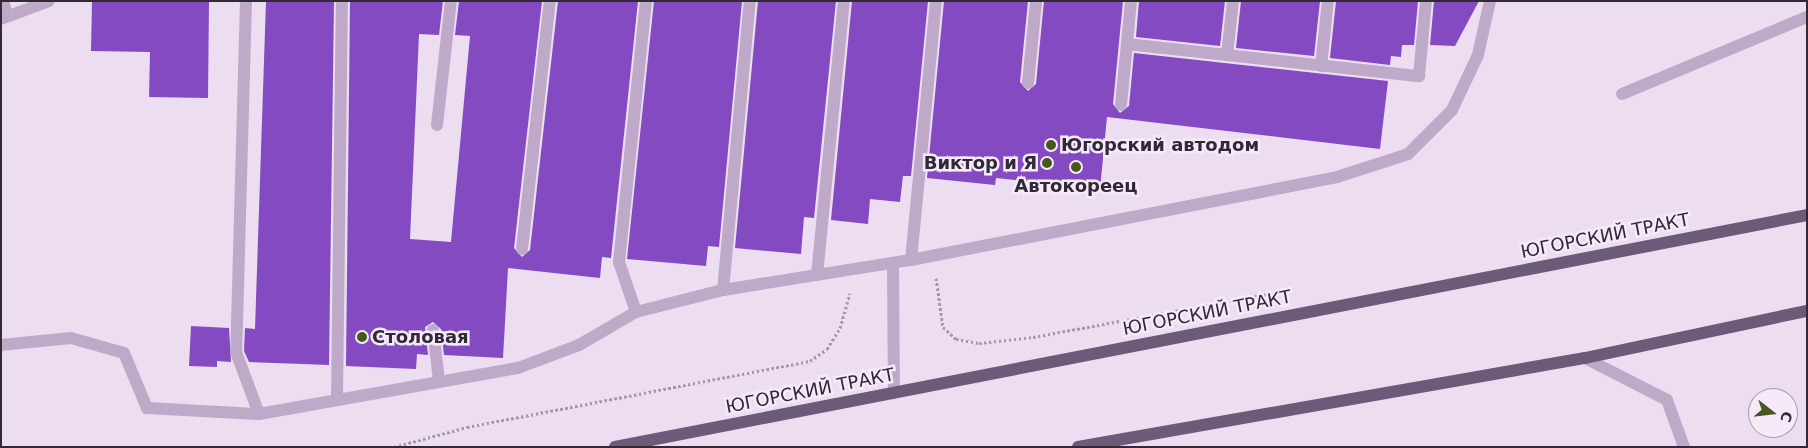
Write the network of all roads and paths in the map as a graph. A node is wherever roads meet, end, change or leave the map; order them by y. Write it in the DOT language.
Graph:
graph roads {
  1 [pos="3,1"];
  2 [pos="49,1"];
  3 [pos="246,1"];
  4 [pos="342,1"];
  5 [pos="451,1"];
  6 [pos="550,1"];
  7 [pos="646,1"];
  8 [pos="750,1"];
  9 [pos="844,1"];
  10 [pos="936,1"];
  11 [pos="1036,1"];
  12 [pos="1131,1"];
  13 [pos="1232,1"];
  14 [pos="1328,1"];
  15 [pos="1426,1"];
  16 [pos="1490,1"];
  17 [pos="4,17"];
  18 [pos="1807,17"];
  19 [pos="1127,44"];
  20 [pos="1227,56"];
  21 [pos="1321,66"];
  22 [pos="1028,83"];
  23 [pos="1622,94"];
  24 [pos="1121,105"];
  25 [pos="437,125"];
  26 [pos="1807,215"];
  27 [pos="522,249"];
  28 [pos="935,255"];
  29 [pos="911,260"];
  30 [pos="893,263"];
  31 [pos="853,270"];
  32 [pos="817,275"];
  33 [pos="1296,288"];
  34 [pos="723,290"];
  35 [pos="1807,311"];
  36 [pos="636,312"];
  37 [pos="434,330"];
  38 [pos="1,345"];
  39 [pos="1585,358"];
  40 [pos="439,380"];
  41 [pos="894,393"];
  42 [pos="337,399"];
  43 [pos="259,414"];
  44 [pos="394,447"];
  45 [pos="616,447"];
  46 [pos="1078,447"];
  47 [pos="1684,447"];
  1 -- 17 [label="lane"];
  2 -- 17 [label="lane"];
  3 -- 43 [label="lane"];
  4 -- 42 [label="lane"];
  5 -- 25 [label="lane"];
  6 -- 27 [label="lane"];
  7 -- 36 [label="lane"];
  8 -- 34 [label="lane"];
  9 -- 32 [label="lane"];
  10 -- 29 [label="lane"];
  11 -- 22 [label="lane"];
  12 -- 19 [label="lane"];
  13 -- 20 [label="lane"];
  14 -- 21 [label="lane"];
  15 -- 21 [label="lane"];
  16 -- 28 [label="lane"];
  18 -- 23 [label="lane"];
  19 -- 20 [label="lane"];
  19 -- 24 [label="lane"];
  20 -- 21 [label="lane"];
  26 -- 41 [label="main road, ЮГОРСКИЙ ТРАКТ"];
  28 -- 29 [label="lane"];
  28 -- 33 [label="path"];
  29 -- 30 [label="lane"];
  30 -- 31 [label="lane"];
  30 -- 41 [label="lane"];
  31 -- 32 [label="lane"];
  31 -- 44 [label="path"];
  32 -- 34 [label="lane"];
  34 -- 36 [label="lane"];
  35 -- 39 [label="main road"];
  36 -- 40 [label="lane"];
  37 -- 40 [label="lane"];
  38 -- 43 [label="lane"];
  39 -- 46 [label="main road"];
  39 -- 47 [label="lane"];
  40 -- 42 [label="lane"];
  41 -- 45 [label="main road, ЮГОРСКИЙ ТРАКТ"];
  42 -- 43 [label="lane"];
}
